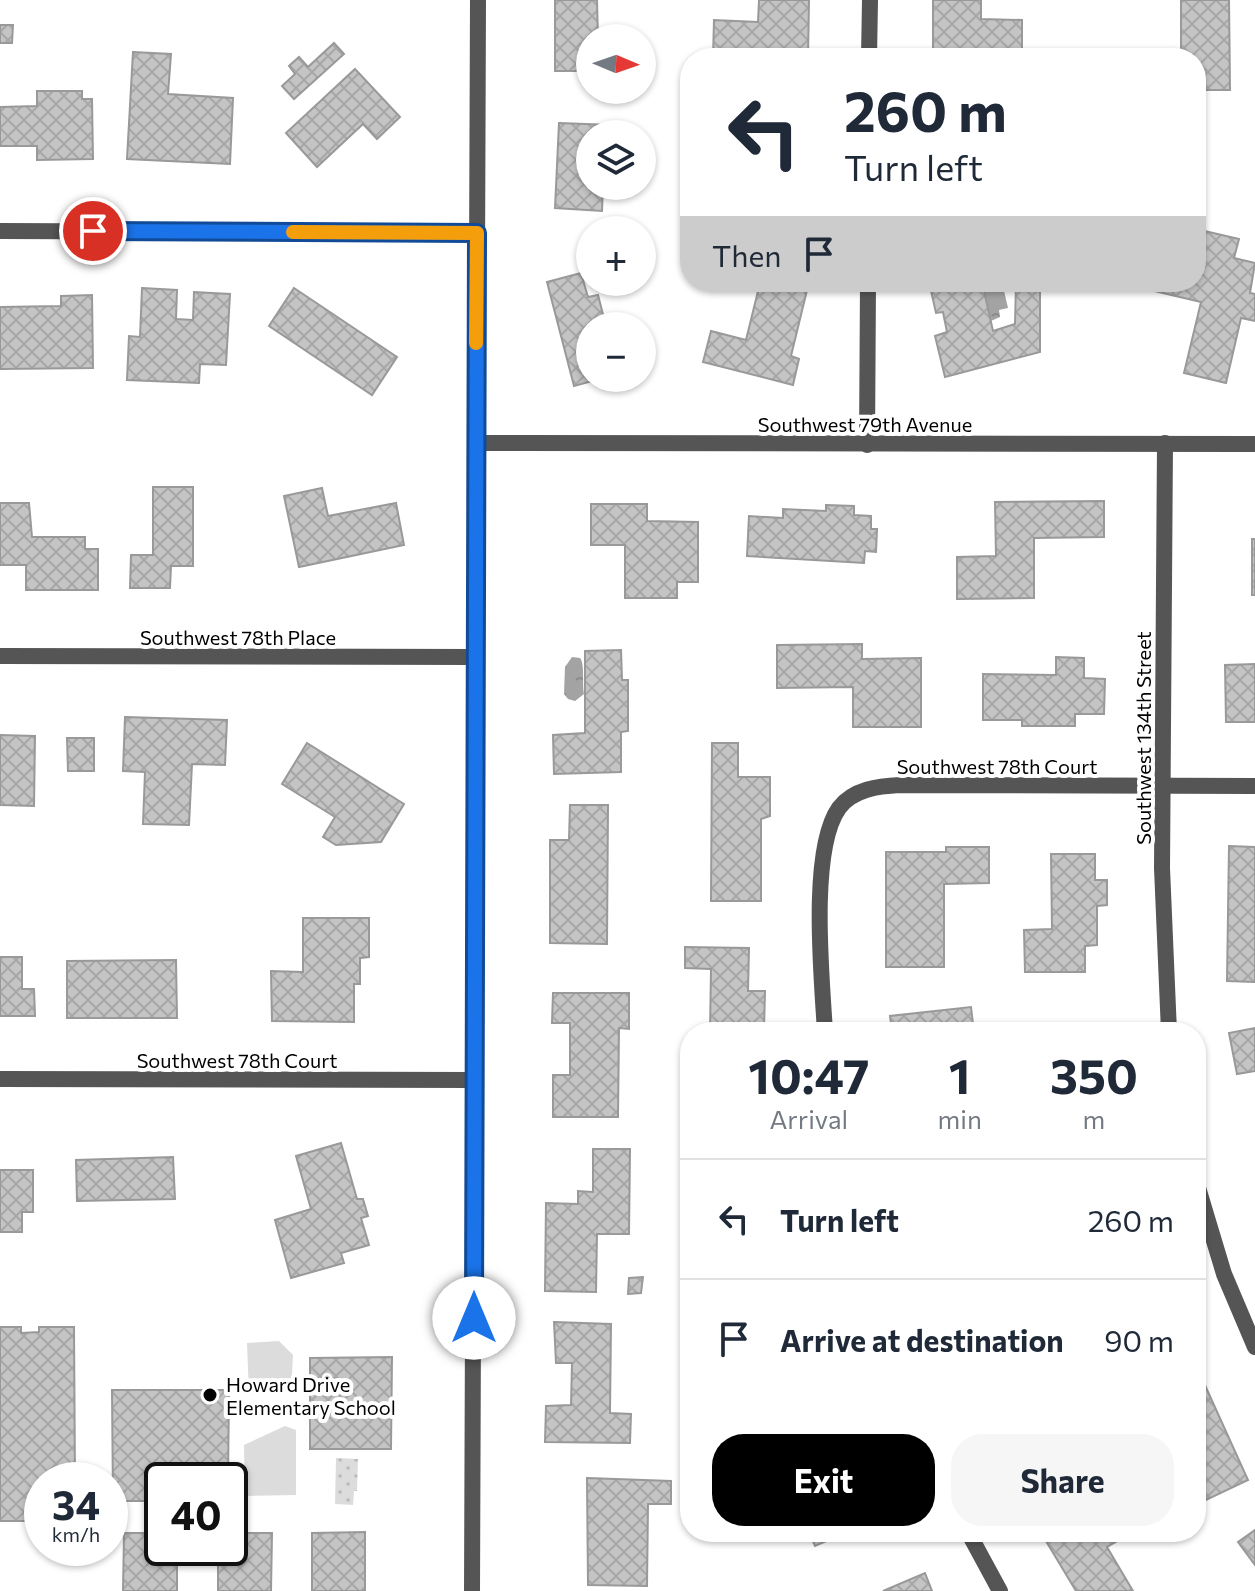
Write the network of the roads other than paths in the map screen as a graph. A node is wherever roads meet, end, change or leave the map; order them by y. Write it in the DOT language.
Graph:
graph roads {
  1 [pos="478,0"];
  2 [pos="870,0"];
  3 [pos="869,48"];
  4 [pos="0,231"];
  5 [pos="477,233"];
  6 [pos="868,292"];
  7 [pos="476,443"];
  8 [pos="1165,443"];
  9 [pos="1255,444"];
  10 [pos="867,445"];
  11 [pos="0,656"];
  12 [pos="475,657"];
  13 [pos="1162,785"];
  14 [pos="1255,786"];
  15 [pos="825,1022"];
  16 [pos="1169,1022"];
  17 [pos="0,1079"];
  18 [pos="474,1080"];
  19 [pos="1206,1214"];
  20 [pos="1255,1347"];
  21 [pos="973,1542"];
  22 [pos="472,1591"];
  23 [pos="1000,1591"];
  1 -- 5 [label="street"];
  2 -- 3 [label="street"];
  4 -- 5 [label="street"];
  5 -- 7 [label="street"];
  6 -- 10 [label="street"];
  7 -- 10 [label="street, Southwest 79th Avenue"];
  7 -- 12 [label="street"];
  8 -- 9 [label="street, Southwest 79th Avenue"];
  8 -- 10 [label="street, Southwest 79th Avenue"];
  8 -- 13 [label="street, Southwest 134th Street"];
  11 -- 12 [label="street, Southwest 78th Place"];
  12 -- 18 [label="street"];
  13 -- 14 [label="street, Southwest 78th Court"];
  13 -- 15 [label="street, Southwest 78th Court"];
  13 -- 16 [label="street, Southwest 134th Street"];
  17 -- 18 [label="street, Southwest 78th Court"];
  18 -- 22 [label="street"];
  19 -- 20 [label="street"];
  21 -- 23 [label="street"];
}
